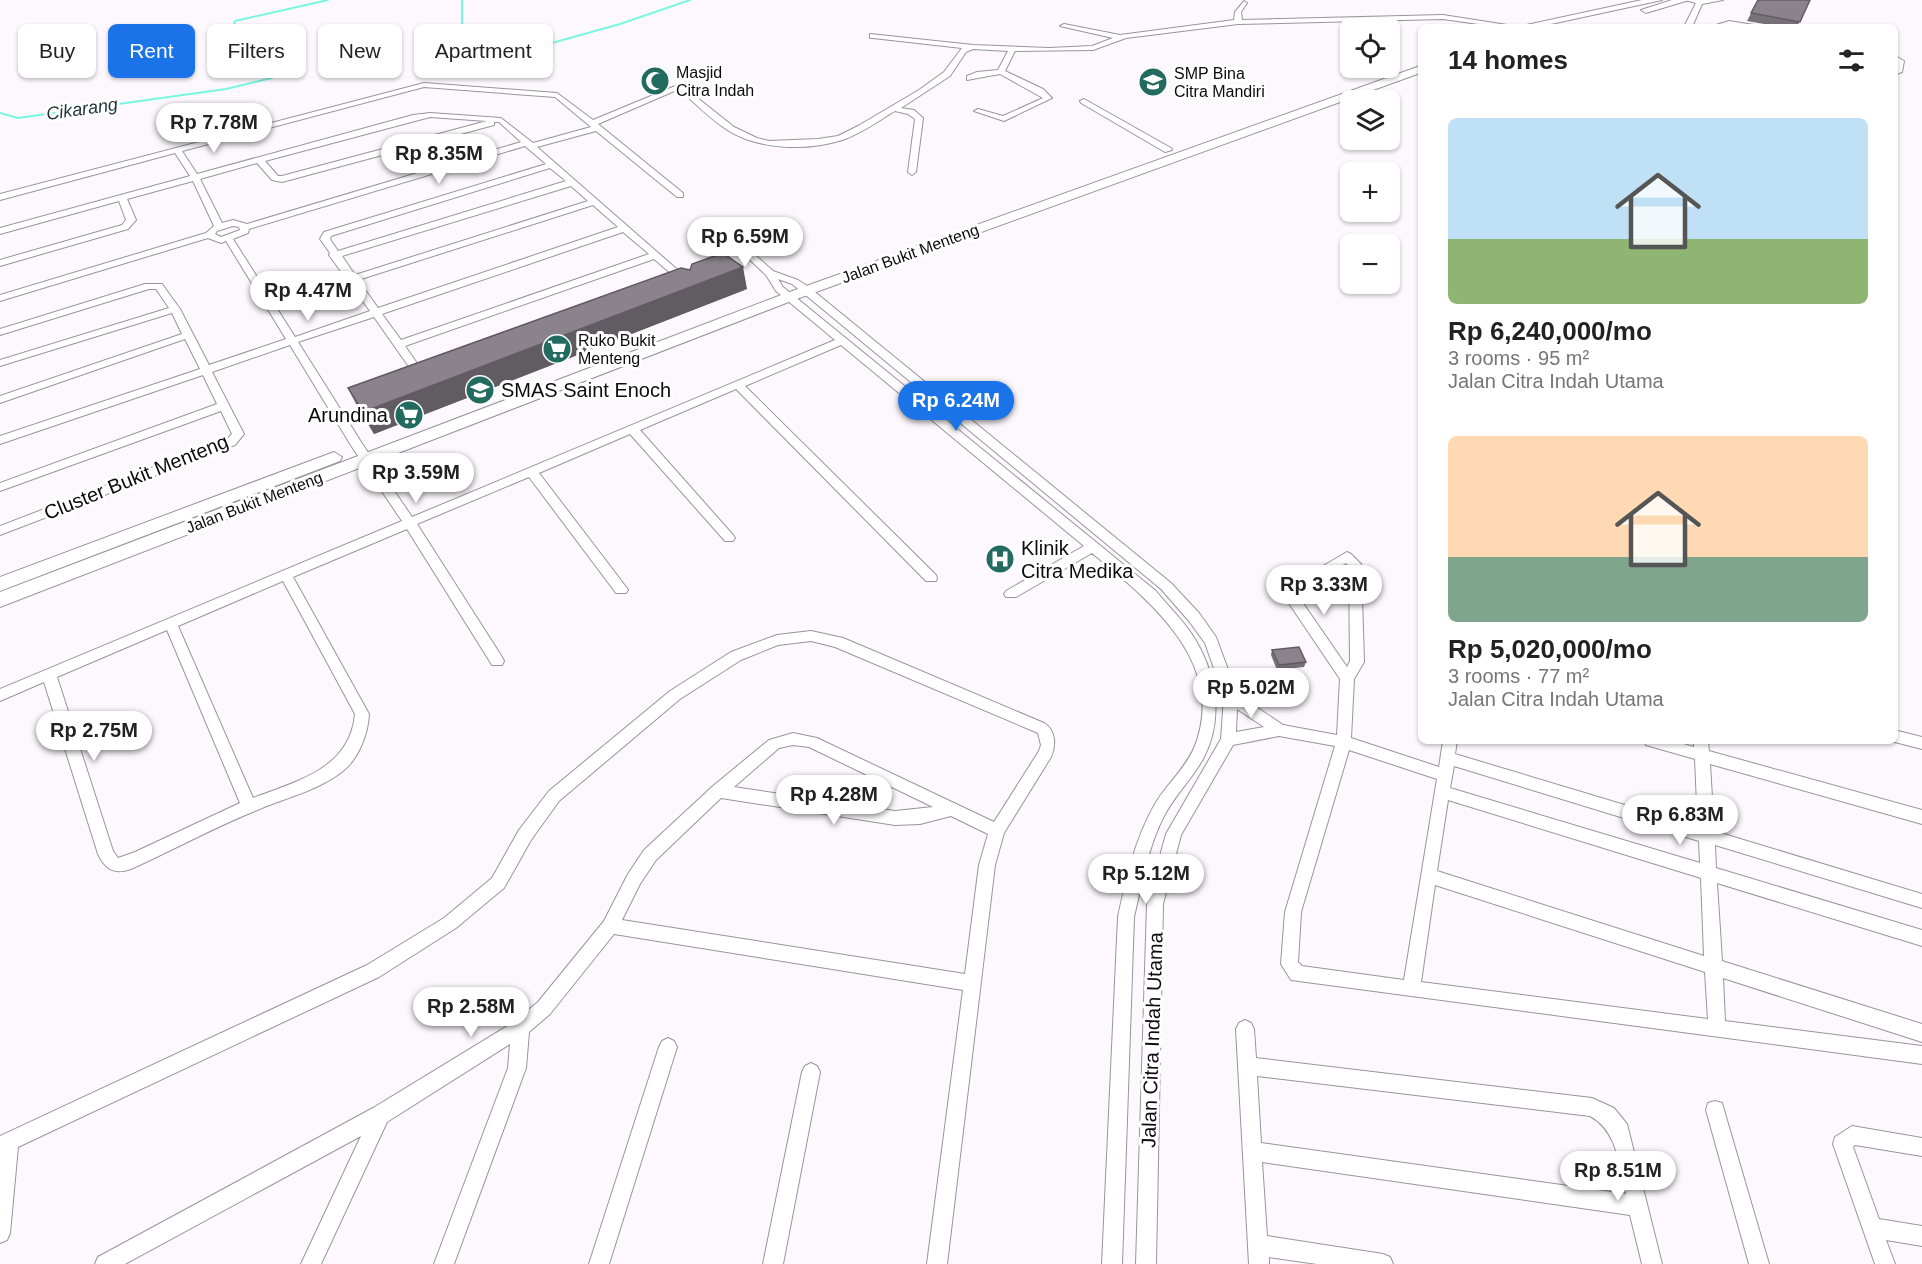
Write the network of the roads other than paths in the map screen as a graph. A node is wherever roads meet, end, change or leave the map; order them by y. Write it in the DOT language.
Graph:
graph roads {
  1 [pos="1657,0"];
  2 [pos="1686,0"];
  3 [pos="1720,0"];
  4 [pos="1700,2"];
  5 [pos="1244,3"];
  6 [pos="1238,22"];
  7 [pos="1494,24"];
  8 [pos="1537,24"];
  9 [pos="1569,24"];
  10 [pos="1692,24"];
  11 [pos="1064,26"];
  12 [pos="873,36"];
  13 [pos="1118,37"];
  14 [pos="973,46"];
  15 [pos="1013,48"];
  16 [pos="1418,62"];
  17 [pos="1418,70"];
  18 [pos="1001,72"];
  19 [pos="970,78"];
  20 [pos="1084,101"];
  21 [pos="892,108"];
  22 [pos="978,111"];
  23 [pos="501,120"];
  24 [pos="594,124"];
  25 [pos="529,142"];
  26 [pos="177,150"];
  27 [pos="1168,150"];
  28 [pos="259,160"];
  29 [pos="553,164"];
  30 [pos="912,172"];
  31 [pos="195,177"];
  32 [pos="573,182"];
  33 [pos="680,195"];
  34 [pos="0,197"];
  35 [pos="122,197"];
  36 [pos="595,202"];
  37 [pos="219,226"];
  38 [pos="246,228"];
  39 [pos="625,228"];
  40 [pos="0,231"];
  41 [pos="209,235"];
  42 [pos="229,239"];
  43 [pos="738,244"];
  44 [pos="334,255"];
  45 [pos="655,255"];
  46 [pos="0,263"];
  47 [pos="770,273"];
  48 [pos="351,279"];
  49 [pos="671,283"];
  50 [pos="801,286"];
  51 [pos="784,293"];
  52 [pos="0,298"];
  53 [pos="176,309"];
  54 [pos="377,314"];
  55 [pos="0,332"];
  56 [pos="188,335"];
  57 [pos="844,340"];
  58 [pos="293,342"];
  59 [pos="398,345"];
  60 [pos="0,363"];
  61 [pos="439,369"];
  62 [pos="206,370"];
  63 [pos="739,386"];
  64 [pos="0,400"];
  65 [pos="225,405"];
  66 [pos="632,429"];
  67 [pos="0,440"];
  68 [pos="362,453"];
  69 [pos="532,472"];
  70 [pos="0,487"];
  71 [pos="410,523"];
  72 [pos="0,531"];
  73 [pos="729,538"];
  74 [pos="1092,547"];
  75 [pos="286,576"];
  76 [pos="931,578"];
  77 [pos="0,584"];
  78 [pos="621,590"];
  79 [pos="1011,594"];
  80 [pos="0,600"];
  81 [pos="171,624"];
  82 [pos="497,661"];
  83 [pos="49,675"];
  84 [pos="1347,678"];
  85 [pos="0,695"];
  86 [pos="1231,697"];
  87 [pos="1279,730"];
  88 [pos="1898,737"];
  89 [pos="1228,740"];
  90 [pos="1344,742"];
  91 [pos="1922,743"];
  92 [pos="1450,744"];
  93 [pos="1673,744"];
  94 [pos="1702,748"];
  95 [pos="1446,767"];
  96 [pos="718,792"];
  97 [pos="1442,792"];
  98 [pos="249,806"];
  99 [pos="950,810"];
  100 [pos="1922,817"];
  101 [pos="997,831"];
  102 [pos="1706,836"];
  103 [pos="1708,873"];
  104 [pos="1429,876"];
  105 [pos="1922,901"];
  106 [pos="610,926"];
  107 [pos="1922,938"];
  108 [pos="1713,966"];
  109 [pos="971,983"];
  110 [pos="1411,989"];
  111 [pos="520,1028"];
  112 [pos="1245,1029"];
  113 [pos="1717,1029"];
  114 [pos="1922,1033"];
  115 [pos="668,1047"];
  116 [pos="1922,1055"];
  117 [pos="1248,1066"];
  118 [pos="811,1072"];
  119 [pos="1715,1110"];
  120 [pos="380,1115"];
  121 [pos="5,1144"];
  122 [pos="1922,1147"];
  123 [pos="1253,1151"];
  124 [pos="1638,1206"];
  125 [pos="1873,1228"];
  126 [pos="0,1233"];
  127 [pos="1922,1236"];
  128 [pos="1259,1254"];
  129 [pos="105,1264"];
  130 [pos="311,1264"];
  131 [pos="444,1264"];
  132 [pos="599,1264"];
  133 [pos="772,1264"];
  134 [pos="937,1264"];
  135 [pos="1112,1264"];
  136 [pos="1146,1264"];
  137 [pos="1383,1264"];
  138 [pos="1652,1264"];
  139 [pos="1759,1264"];
  140 [pos="1885,1264"];
  1 -- 8 [label="street"];
  2 -- 4 [label="street"];
  2 -- 9 [label="street"];
  3 -- 4 [label="street"];
  4 -- 10 [label="street"];
  5 -- 6 [label="street"];
  6 -- 7 [label="street"];
  6 -- 13 [label="street"];
  11 -- 13 [label="street"];
  12 -- 14 [label="street"];
  13 -- 15 [label="street"];
  14 -- 15 [label="street"];
  14 -- 21 [label="street"];
  15 -- 18 [label="street"];
  16 -- 27 [label="street, Jalan Bukit Menteng"];
  17 -- 50 [label="street, Jalan Bukit Menteng"];
  18 -- 19 [label="street"];
  18 -- 22 [label="street"];
  20 -- 27 [label="street"];
  21 -- 24 [label="street"];
  21 -- 30 [label="street"];
  23 -- 25 [label="street"];
  23 -- 28 [label="street"];
  23 -- 28 [label="street"];
  24 -- 25 [label="street"];
  24 -- 26 [label="street"];
  24 -- 33 [label="street"];
  25 -- 29 [label="street"];
  25 -- 38 [label="street"];
  26 -- 31 [label="street"];
  26 -- 34 [label="street"];
  27 -- 50 [label="street, Jalan Bukit Menteng"];
  28 -- 31 [label="street"];
  29 -- 32 [label="street"];
  29 -- 44 [label="street"];
  31 -- 35 [label="street"];
  31 -- 37 [label="street"];
  32 -- 36 [label="street"];
  32 -- 44 [label="street"];
  35 -- 40 [label="street"];
  35 -- 46 [label="street"];
  36 -- 39 [label="street"];
  36 -- 48 [label="street"];
  37 -- 38 [label="street"];
  37 -- 41 [label="street"];
  38 -- 42 [label="street"];
  39 -- 45 [label="street"];
  39 -- 54 [label="street"];
  41 -- 42 [label="street"];
  41 -- 52 [label="street"];
  42 -- 58 [label="street"];
  43 -- 47 [label="street"];
  44 -- 48 [label="street"];
  45 -- 49 [label="street"];
  45 -- 59 [label="street"];
  47 -- 50 [label="street, Jalan Citra Indah Utama"];
  47 -- 51 [label="street"];
  48 -- 54 [label="street"];
  50 -- 51 [label="street, Jalan Bukit Menteng"];
  50 -- 86 [label="street, Jalan Citra Indah Utama"];
  51 -- 57 [label="street"];
  51 -- 68 [label="street, Jalan Bukit Menteng"];
  53 -- 55 [label="street, Cluster Bukit Menteng"];
  53 -- 56 [label="street, Cluster Bukit Menteng"];
  53 -- 60 [label="street"];
  54 -- 58 [label="street"];
  54 -- 59 [label="street"];
  56 -- 62 [label="street, Cluster Bukit Menteng"];
  56 -- 64 [label="street"];
  57 -- 63 [label="street"];
  57 -- 74 [label="street"];
  58 -- 62 [label="street"];
  58 -- 68 [label="street"];
  59 -- 61 [label="street"];
  62 -- 65 [label="street, Cluster Bukit Menteng"];
  62 -- 67 [label="street"];
  63 -- 66 [label="street"];
  63 -- 76 [label="street"];
  65 -- 70 [label="street"];
  65 -- 72 [label="street, Cluster Bukit Menteng"];
  66 -- 69 [label="street"];
  66 -- 73 [label="street"];
  68 -- 71 [label="street"];
  68 -- 77 [label="street, Jalan Bukit Menteng"];
  68 -- 80 [label="street, Jalan Bukit Menteng"];
  69 -- 71 [label="street"];
  69 -- 78 [label="street"];
  71 -- 75 [label="street"];
  71 -- 82 [label="street"];
  74 -- 79 [label="street"];
  74 -- 135 [label="street"];
  75 -- 81 [label="street"];
  75 -- 98 [label="street"];
  81 -- 83 [label="street"];
  81 -- 98 [label="street"];
  83 -- 85 [label="street"];
  83 -- 98 [label="street"];
  84 -- 84 [label="street"];
  84 -- 90 [label="street"];
  86 -- 87 [label="street"];
  86 -- 89 [label="street, Jalan Citra Indah Utama"];
  87 -- 89 [label="street"];
  87 -- 90 [label="street"];
  88 -- 91 [label="street"];
  89 -- 136 [label="street, Jalan Citra Indah Utama"];
  90 -- 95 [label="street"];
  90 -- 110 [label="street"];
  92 -- 95 [label="street"];
  93 -- 94 [label="street"];
  94 -- 100 [label="street"];
  94 -- 102 [label="street"];
  95 -- 97 [label="street"];
  95 -- 102 [label="street"];
  96 -- 99 [label="street"];
  96 -- 99 [label="street"];
  96 -- 106 [label="street"];
  97 -- 103 [label="street"];
  97 -- 104 [label="street"];
  99 -- 101 [label="street"];
  101 -- 109 [label="street"];
  101 -- 121 [label="street"];
  102 -- 103 [label="street"];
  102 -- 105 [label="street"];
  103 -- 107 [label="street"];
  103 -- 108 [label="street"];
  104 -- 108 [label="street"];
  104 -- 110 [label="street"];
  106 -- 109 [label="street"];
  106 -- 111 [label="street"];
  108 -- 113 [label="street"];
  108 -- 114 [label="street"];
  109 -- 134 [label="street"];
  110 -- 113 [label="street"];
  111 -- 120 [label="street"];
  111 -- 131 [label="street"];
  112 -- 117 [label="street"];
  113 -- 116 [label="street"];
  115 -- 132 [label="street"];
  117 -- 123 [label="street"];
  117 -- 124 [label="street"];
  118 -- 133 [label="street"];
  119 -- 139 [label="street"];
  120 -- 129 [label="street"];
  120 -- 130 [label="street"];
  121 -- 126 [label="street"];
  122 -- 125 [label="street"];
  123 -- 124 [label="street"];
  123 -- 128 [label="street"];
  124 -- 138 [label="street"];
  125 -- 127 [label="street"];
  125 -- 140 [label="street"];
  128 -- 137 [label="street"];
}
